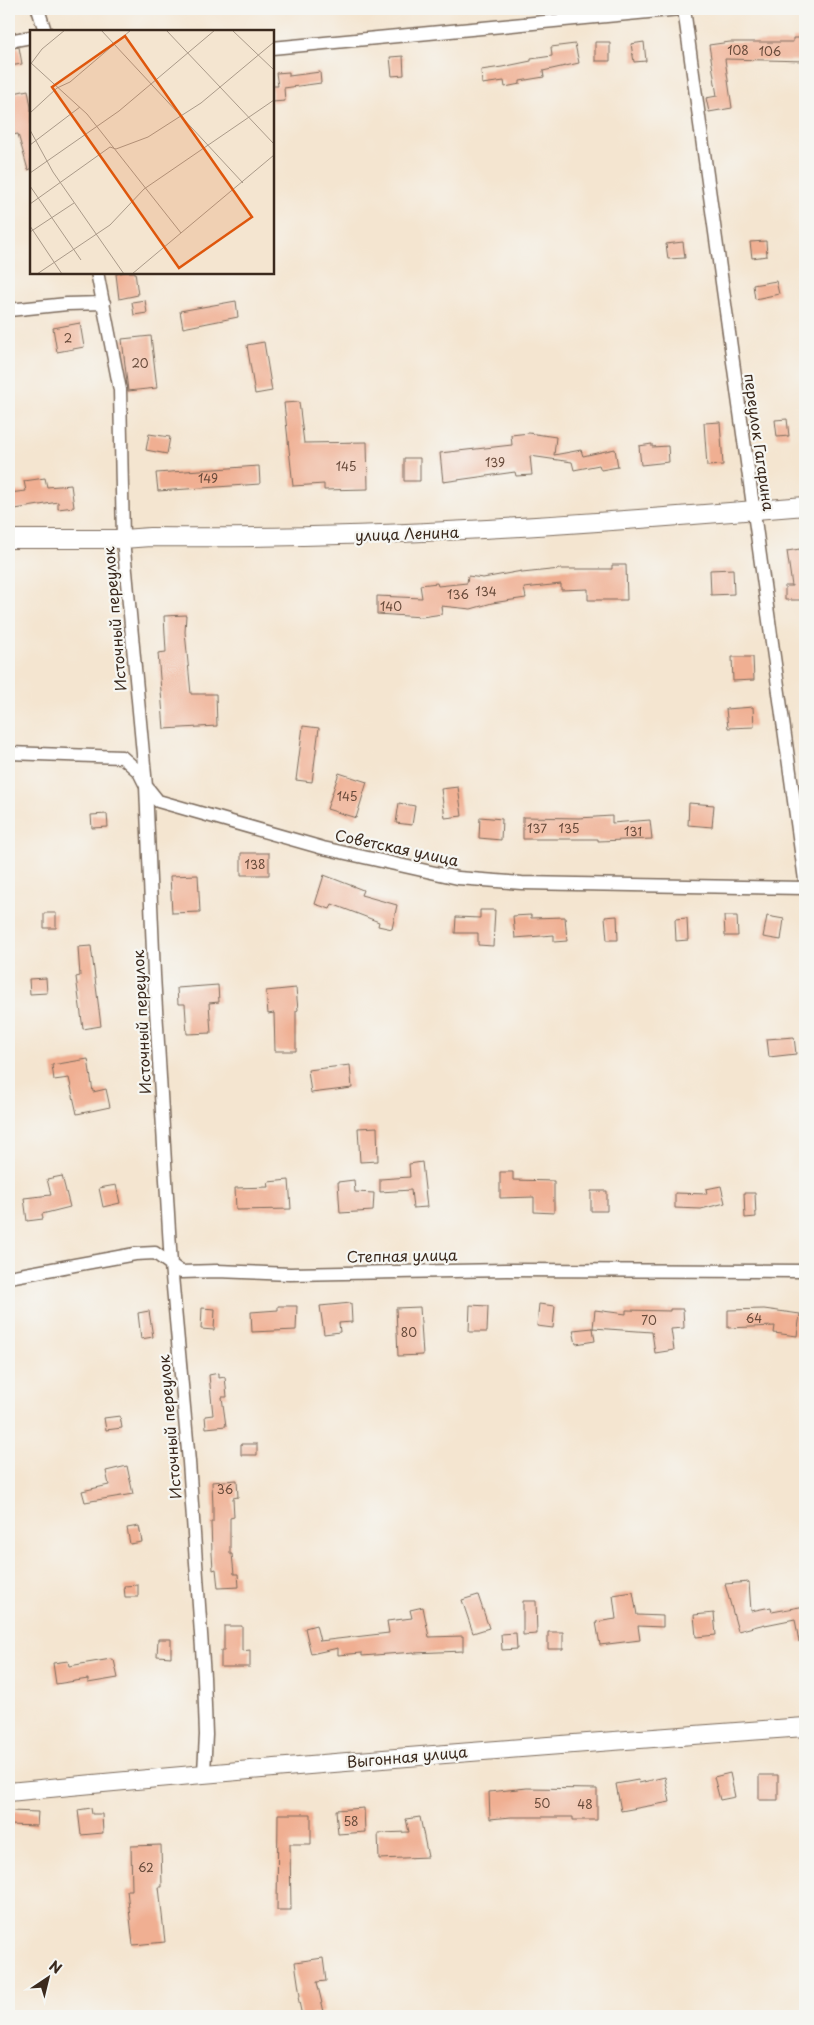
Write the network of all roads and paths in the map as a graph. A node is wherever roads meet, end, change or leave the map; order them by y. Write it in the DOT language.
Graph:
graph roads {
  1 [pos="38,9"];
  2 [pos="680,9"];
  3 [pos="684,9"];
  4 [pos="45,30"];
  5 [pos="30,37"];
  6 [pos="9,41"];
  7 [pos="274,48"];
  8 [pos="97,274"];
  9 [pos="104,303"];
  10 [pos="9,310"];
  11 [pos="805,506"];
  12 [pos="753,510"];
  13 [pos="9,539"];
  14 [pos="123,539"];
  15 [pos="9,753"];
  16 [pos="146,786"];
  17 [pos="805,880"];
  18 [pos="805,888"];
  19 [pos="171,1265"];
  20 [pos="805,1271"];
  21 [pos="9,1277"];
  22 [pos="805,1727"];
  23 [pos="204,1772"];
  24 [pos="9,1792"];
  1 -- 4 [label="street"];
  2 -- 7 [label="street"];
  3 -- 12 [label="street, переулок Гагарина"];
  5 -- 6 [label="street"];
  8 -- 9 [label="street, Источный переулок"];
  9 -- 10 [label="street"];
  9 -- 14 [label="street, Источный переулок"];
  11 -- 12 [label="street, улица Ленина"];
  12 -- 14 [label="street, улица Ленина"];
  12 -- 17 [label="street, переулок Гагарина"];
  13 -- 14 [label="street, улица Ленина"];
  14 -- 16 [label="street, Источный переулок"];
  15 -- 16 [label="street, Советская улица"];
  16 -- 18 [label="street, Советская улица"];
  16 -- 19 [label="street, Источный переулок"];
  19 -- 20 [label="street, Степная улица"];
  19 -- 21 [label="street, Степная улица"];
  19 -- 23 [label="street, Источный переулок"];
  22 -- 23 [label="street, Выгонная улица"];
  23 -- 24 [label="street, Выгонная улица"];
}
